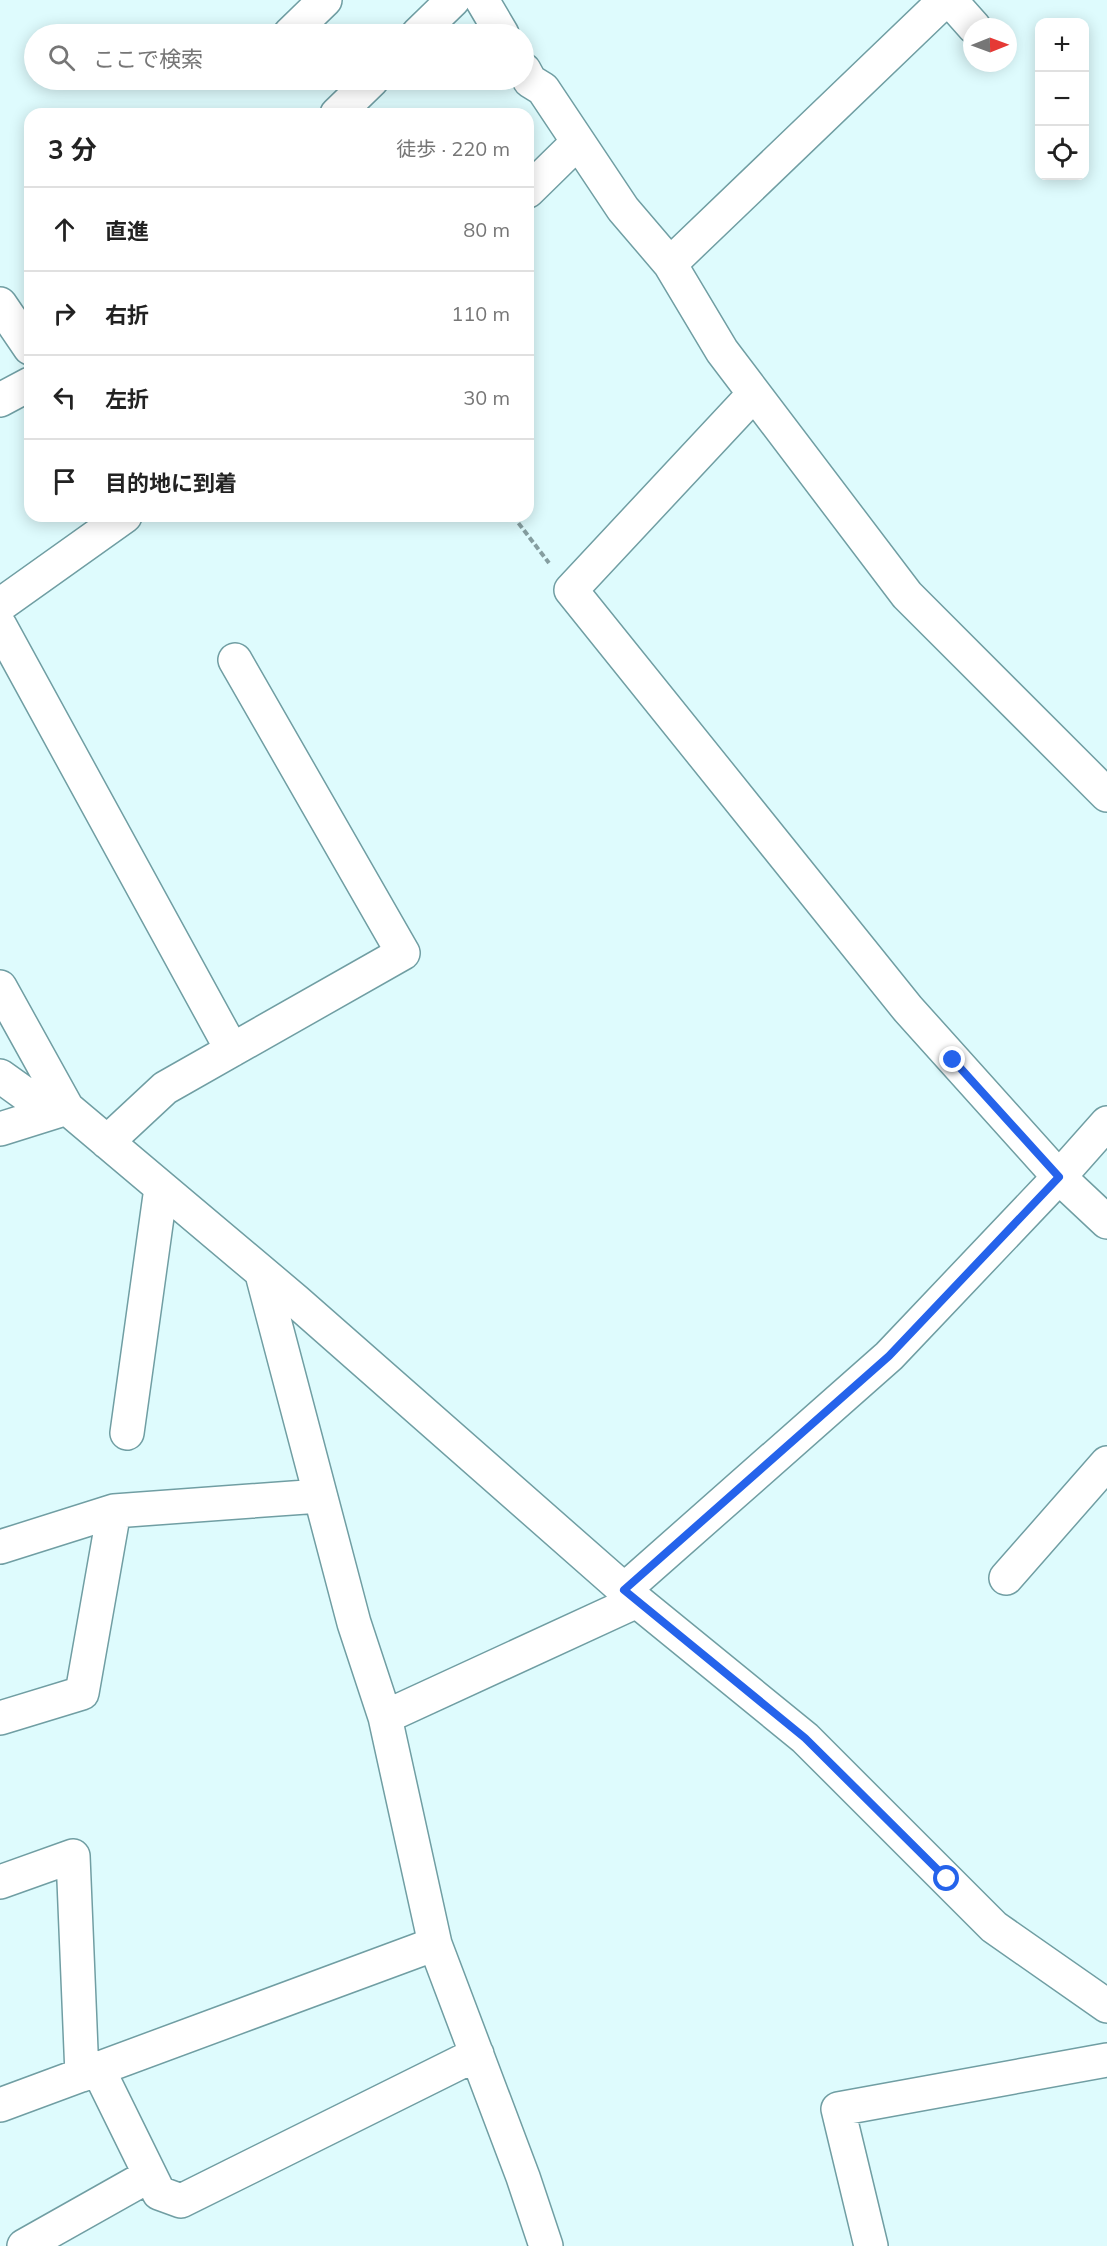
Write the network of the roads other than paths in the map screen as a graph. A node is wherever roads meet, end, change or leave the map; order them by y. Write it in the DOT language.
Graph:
graph roads {
  1 [pos="325,0"];
  2 [pos="453,0"];
  3 [pos="482,0"];
  4 [pos="945,0"];
  5 [pos="950,0"];
  6 [pos="966,18"];
  7 [pos="300,24"];
  8 [pos="428,24"];
  9 [pos="496,24"];
  10 [pos="534,83"];
  11 [pos="362,90"];
  12 [pos="343,108"];
  13 [pos="578,142"];
  14 [pos="534,185"];
  15 [pos="669,264"];
  16 [pos="0,304"];
  17 [pos="24,339"];
  18 [pos="24,387"];
  19 [pos="754,394"];
  20 [pos="0,400"];
  21 [pos="117,522"];
  22 [pos="0,605"];
  23 [pos="0,626"];
  24 [pos="235,660"];
  25 [pos="1107,795"];
  26 [pos="0,987"];
  27 [pos="232,1050"];
  28 [pos="0,1076"];
  29 [pos="67,1108"];
  30 [pos="1107,1123"];
  31 [pos="0,1129"];
  32 [pos="107,1142"];
  33 [pos="1059,1177"];
  34 [pos="161,1188"];
  35 [pos="1107,1222"];
  36 [pos="262,1275"];
  37 [pos="127,1433"];
  38 [pos="1107,1463"];
  39 [pos="320,1496"];
  40 [pos="114,1511"];
  41 [pos="0,1547"];
  42 [pos="1006,1578"];
  43 [pos="631,1596"];
  44 [pos="385,1717"];
  45 [pos="0,1718"];
  46 [pos="0,1882"];
  47 [pos="435,1944"];
  48 [pos="1107,2006"];
  49 [pos="477,2054"];
  50 [pos="1107,2060"];
  51 [pos="90,2072"];
  52 [pos="0,2105"];
  53 [pos="150,2175"];
  54 [pos="24,2246"];
  55 [pos="546,2246"];
  56 [pos="871,2246"];
  1 -- 7 [label="street"];
  2 -- 8 [label="street"];
  3 -- 9 [label="street"];
  4 -- 15 [label="street"];
  5 -- 6 [label="street"];
  10 -- 13 [label="street"];
  11 -- 12 [label="street"];
  13 -- 14 [label="street"];
  13 -- 15 [label="street"];
  15 -- 19 [label="street"];
  16 -- 17 [label="street"];
  18 -- 20 [label="street"];
  19 -- 25 [label="street"];
  19 -- 33 [label="street"];
  21 -- 22 [label="street"];
  23 -- 27 [label="street"];
  24 -- 27 [label="street"];
  26 -- 29 [label="street"];
  27 -- 32 [label="street"];
  28 -- 29 [label="street"];
  29 -- 31 [label="street"];
  29 -- 32 [label="street"];
  30 -- 33 [label="street"];
  32 -- 34 [label="street"];
  33 -- 35 [label="street"];
  33 -- 43 [label="street"];
  34 -- 36 [label="street"];
  34 -- 37 [label="street"];
  36 -- 39 [label="street"];
  36 -- 43 [label="street"];
  38 -- 42 [label="street"];
  39 -- 40 [label="street"];
  39 -- 44 [label="street"];
  40 -- 41 [label="street"];
  40 -- 45 [label="street"];
  43 -- 44 [label="street"];
  43 -- 48 [label="street"];
  44 -- 47 [label="street"];
  46 -- 51 [label="street"];
  47 -- 49 [label="street"];
  47 -- 51 [label="street"];
  49 -- 53 [label="street"];
  49 -- 55 [label="street"];
  50 -- 56 [label="street"];
  51 -- 52 [label="street"];
  51 -- 53 [label="street"];
  53 -- 54 [label="street"];
}
